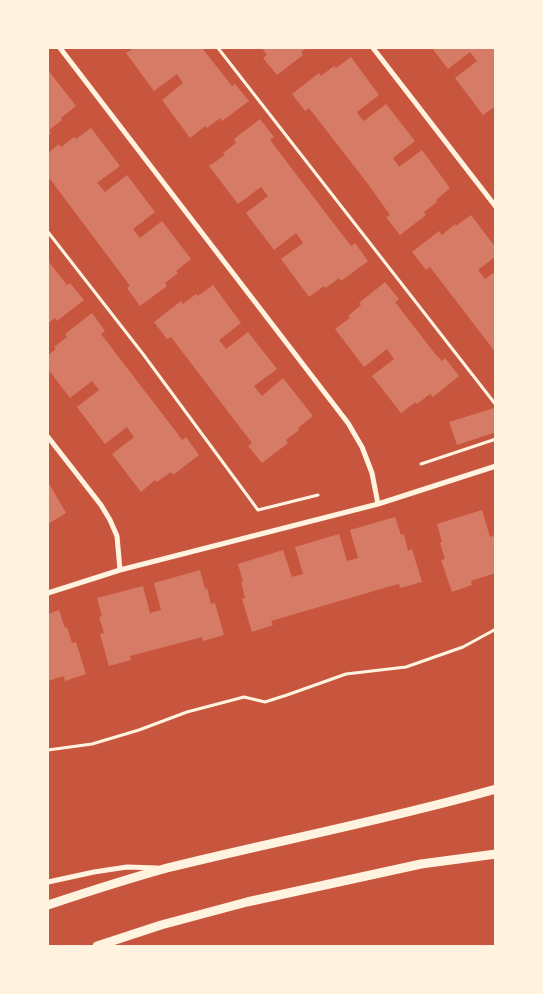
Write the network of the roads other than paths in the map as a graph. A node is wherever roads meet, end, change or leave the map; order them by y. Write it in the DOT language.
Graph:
graph roads {
  1 [pos="60,48"];
  2 [pos="373,48"];
  3 [pos="496,207"];
  4 [pos="48,437"];
  5 [pos="496,466"];
  6 [pos="378,504"];
  7 [pos="120,570"];
  8 [pos="48,593"];
  9 [pos="496,789"];
  10 [pos="496,854"];
  11 [pos="165,869"];
  12 [pos="48,882"];
  13 [pos="48,905"];
  14 [pos="97,946"];
  1 -- 6 [label="street"];
  2 -- 3 [label="street"];
  4 -- 7 [label="street"];
  5 -- 6 [label="street"];
  6 -- 7 [label="street"];
  7 -- 8 [label="street"];
  9 -- 11 [label="street"];
  10 -- 14 [label="street"];
  11 -- 12 [label="street"];
  11 -- 13 [label="street"];
}
